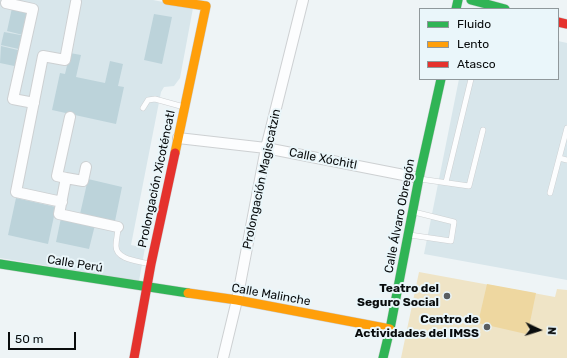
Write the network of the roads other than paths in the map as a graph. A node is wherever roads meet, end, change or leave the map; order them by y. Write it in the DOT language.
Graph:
graph roads {
  1 [pos="166,0"];
  2 [pos="303,0"];
  3 [pos="471,0"];
  4 [pos="76,2"];
  5 [pos="6,3"];
  6 [pos="501,8"];
  7 [pos="440,80"];
  8 [pos="471,80"];
  9 [pos="34,103"];
  10 [pos="184,107"];
  11 [pos="142,108"];
  12 [pos="70,117"];
  13 [pos="567,128"];
  14 [pos="483,130"];
  15 [pos="566,135"];
  16 [pos="178,138"];
  17 [pos="266,148"];
  18 [pos="559,158"];
  19 [pos="567,160"];
  20 [pos="86,167"];
  21 [pos="66,178"];
  22 [pos="419,178"];
  23 [pos="446,182"];
  24 [pos="550,193"];
  25 [pos="62,202"];
  26 [pos="413,212"];
  27 [pos="118,227"];
  28 [pos="409,234"];
  29 [pos="0,264"];
  30 [pos="151,264"];
  31 [pos="147,288"];
  32 [pos="237,300"];
  33 [pos="390,329"];
  34 [pos="134,358"];
  35 [pos="223,358"];
  36 [pos="383,358"];
  1 -- 10 [label="street, Prolongación Xicoténcatl"];
  2 -- 17 [label="street, Prolongación Magiscatzin"];
  3 -- 6 [label="street"];
  4 -- 9 [label="street"];
  5 -- 9 [label="street"];
  7 -- 22 [label="street, Calle Álvaro Obregón"];
  8 -- 23 [label="lane"];
  9 -- 25 [label="street"];
  10 -- 11 [label="lane"];
  10 -- 16 [label="street, Prolongación Xicoténcatl"];
  12 -- 21 [label="street"];
  13 -- 15 [label="lane"];
  14 -- 23 [label="lane"];
  15 -- 18 [label="lane"];
  16 -- 17 [label="street, Calle Xóchitl"];
  16 -- 30 [label="street, Prolongación Xicoténcatl"];
  17 -- 22 [label="street, Calle Xóchitl"];
  17 -- 32 [label="street, Prolongación Magiscatzin"];
  18 -- 19 [label="lane"];
  18 -- 24 [label="lane"];
  20 -- 21 [label="street"];
  21 -- 25 [label="street"];
  22 -- 23 [label="lane"];
  22 -- 26 [label="street, Calle Álvaro Obregón"];
  25 -- 27 [label="street"];
  26 -- 28 [label="street, Calle Álvaro Obregón"];
  26 -- 28 [label="lane"];
  27 -- 30 [label="lane"];
  28 -- 33 [label="street, Calle Álvaro Obregón"];
  29 -- 31 [label="street, Calle Perú"];
  30 -- 31 [label="street, Prolongación Xicoténcatl"];
  31 -- 32 [label="street, Calle Malinche"];
  31 -- 34 [label="street, Prolongación Xicoténcatl"];
  32 -- 33 [label="street, Calle Malinche"];
  32 -- 35 [label="street, Prolongación Magiscatzin"];
  33 -- 36 [label="street, Calle Álvaro Obregón"];
}
